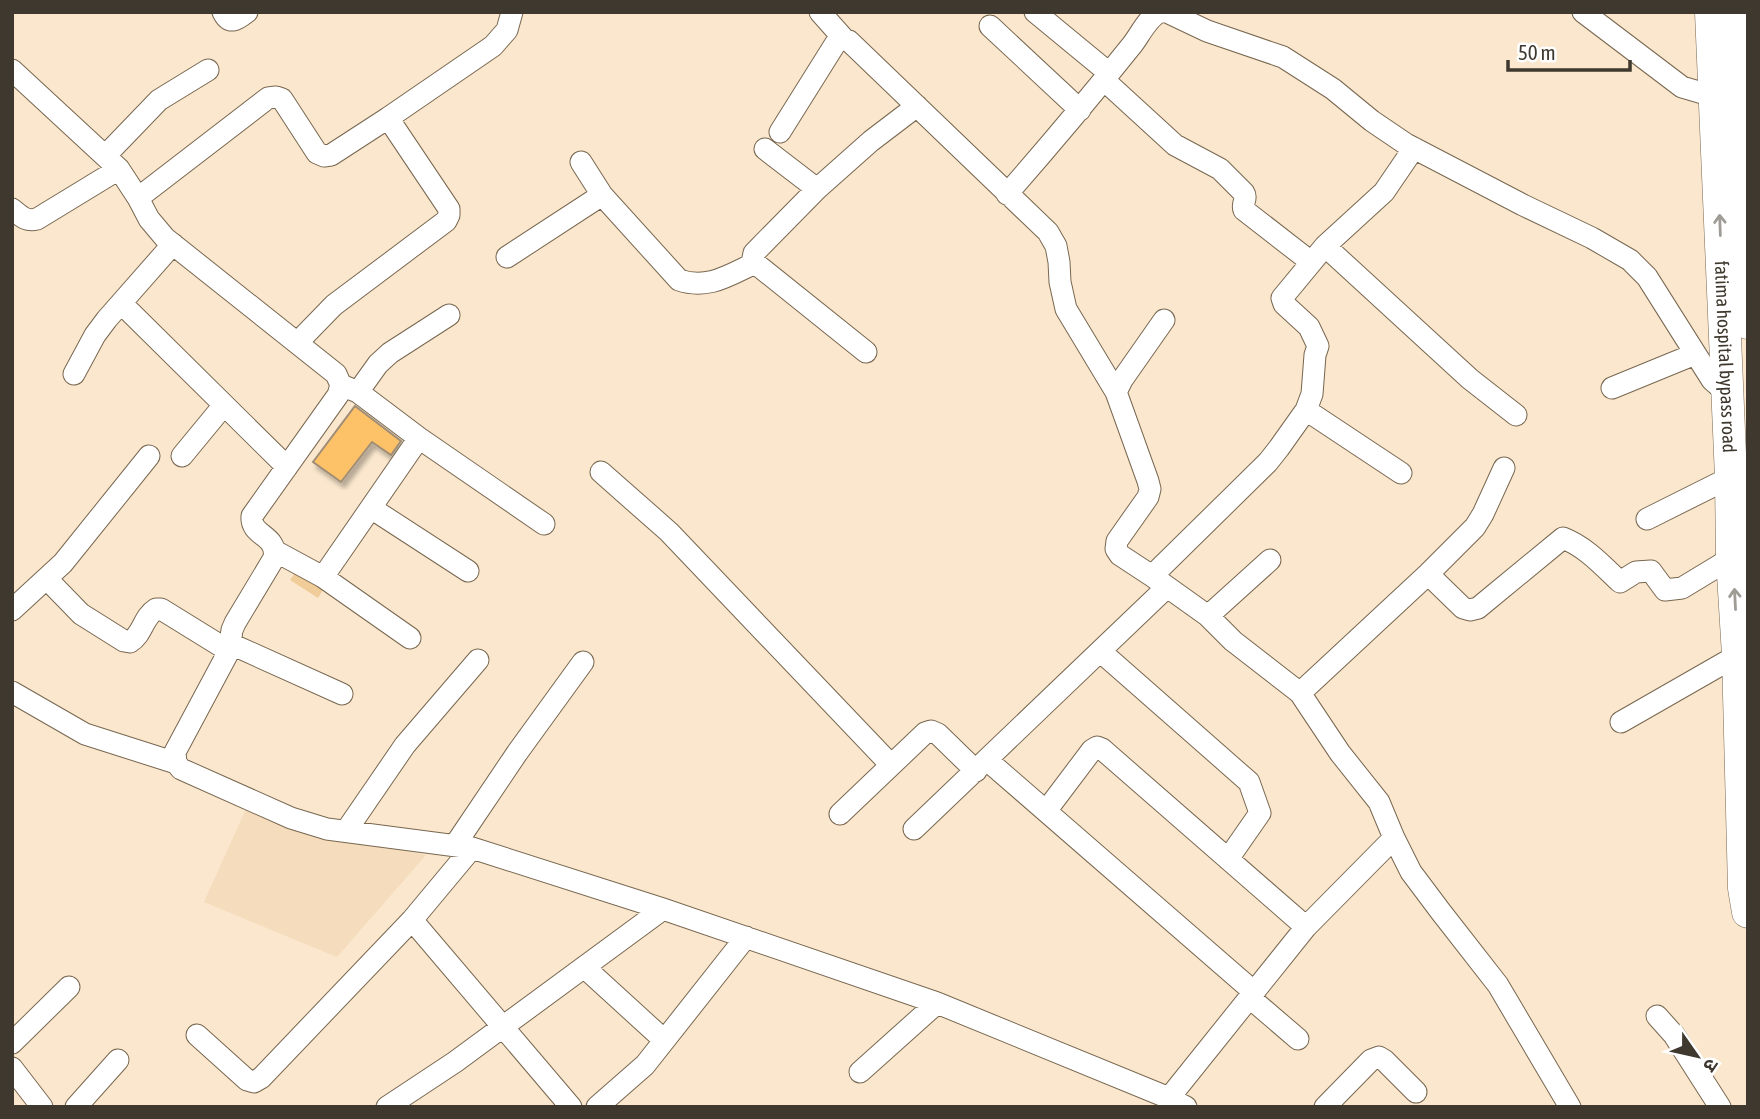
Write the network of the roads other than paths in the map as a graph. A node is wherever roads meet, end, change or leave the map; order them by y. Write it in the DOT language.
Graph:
graph roads {
  1 [pos="223,12"];
  2 [pos="247,12"];
  3 [pos="512,12"];
  4 [pos="820,12"];
  5 [pos="1035,12"];
  6 [pos="1583,12"];
  7 [pos="1711,12"];
  8 [pos="1734,12"];
  9 [pos="1159,13"];
  10 [pos="990,26"];
  11 [pos="844,39"];
  12 [pos="12,70"];
  13 [pos="208,70"];
  14 [pos="1107,76"];
  15 [pos="1727,96"];
  16 [pos="917,106"];
  17 [pos="1080,110"];
  18 [pos="388,118"];
  19 [pos="780,132"];
  20 [pos="1414,148"];
  21 [pos="765,149"];
  22 [pos="113,162"];
  23 [pos="581,162"];
  24 [pos="1745,168"];
  25 [pos="817,189"];
  26 [pos="1007,194"];
  27 [pos="602,195"];
  28 [pos="138,198"];
  29 [pos="12,208"];
  30 [pos="173,244"];
  31 [pos="1318,254"];
  32 [pos="507,257"];
  33 [pos="755,263"];
  34 [pos="121,303"];
  35 [pos="449,315"];
  36 [pos="1164,320"];
  37 [pos="1748,323"];
  38 [pos="297,343"];
  39 [pos="866,352"];
  40 [pos="1695,354"];
  41 [pos="74,374"];
  42 [pos="349,388"];
  43 [pos="1612,388"];
  44 [pos="1116,392"];
  45 [pos="1727,393"];
  46 [pos="224,405"];
  47 [pos="1306,410"];
  48 [pos="1517,415"];
  49 [pos="419,438"];
  50 [pos="149,456"];
  51 [pos="182,456"];
  52 [pos="287,467"];
  53 [pos="1504,468"];
  54 [pos="601,472"];
  55 [pos="1401,473"];
  56 [pos="1731,477"];
  57 [pos="371,508"];
  58 [pos="1647,519"];
  59 [pos="544,524"];
  60 [pos="275,551"];
  61 [pos="1740,553"];
  62 [pos="1270,560"];
  63 [pos="468,571"];
  64 [pos="1428,574"];
  65 [pos="323,577"];
  66 [pos="47,579"];
  67 [pos="1159,582"];
  68 [pos="12,610"];
  69 [pos="1208,616"];
  70 [pos="410,638"];
  71 [pos="230,648"];
  72 [pos="1100,651"];
  73 [pos="1738,654"];
  74 [pos="478,660"];
  75 [pos="583,662"];
  76 [pos="12,692"];
  77 [pos="1300,693"];
  78 [pos="342,694"];
  79 [pos="1620,722"];
  80 [pos="176,763"];
  81 [pos="891,765"];
  82 [pos="981,766"];
  83 [pos="1046,811"];
  84 [pos="840,814"];
  85 [pos="914,830"];
  86 [pos="346,831"];
  87 [pos="1394,838"];
  88 [pos="463,847"];
  89 [pos="1228,859"];
  90 [pos="663,909"];
  91 [pos="1748,912"];
  92 [pos="412,920"];
  93 [pos="1306,927"];
  94 [pos="746,937"];
  95 [pos="584,967"];
  96 [pos="69,987"];
  97 [pos="1251,995"];
  98 [pos="937,1003"];
  99 [pos="1657,1016"];
  100 [pos="503,1027"];
  101 [pos="197,1035"];
  102 [pos="1298,1039"];
  103 [pos="664,1041"];
  104 [pos="12,1043"];
  105 [pos="118,1060"];
  106 [pos="12,1069"];
  107 [pos="860,1072"];
  108 [pos="1416,1092"];
  109 [pos="1177,1102"];
  110 [pos="42,1107"];
  111 [pos="76,1107"];
  112 [pos="387,1107"];
  113 [pos="571,1107"];
  114 [pos="597,1107"];
  115 [pos="1325,1107"];
  116 [pos="1570,1107"];
  117 [pos="1720,1107"];
  1 -- 2 [label="street"];
  3 -- 18 [label="street"];
  4 -- 11 [label="street"];
  5 -- 14 [label="street"];
  6 -- 15 [label="street"];
  7 -- 15 [label="highway, fatima hospital bypass road"];
  8 -- 15 [label="highway, fatima hospital bypass road"];
  9 -- 14 [label="street"];
  9 -- 20 [label="street"];
  10 -- 17 [label="street"];
  11 -- 16 [label="street"];
  11 -- 19 [label="street"];
  12 -- 22 [label="street"];
  13 -- 22 [label="street"];
  14 -- 17 [label="street"];
  14 -- 31 [label="street"];
  15 -- 24 [label="highway, fatima hospital bypass road"];
  45 -- 15 [label="highway, fatima hospital bypass road, one-way"];
  16 -- 25 [label="street"];
  16 -- 26 [label="street"];
  17 -- 26 [label="street"];
  18 -- 28 [label="street"];
  18 -- 38 [label="street"];
  20 -- 31 [label="street"];
  20 -- 40 [label="street"];
  21 -- 25 [label="street"];
  22 -- 28 [label="street"];
  22 -- 29 [label="street"];
  23 -- 27 [label="street"];
  24 -- 37 [label="highway, fatima hospital bypass road"];
  25 -- 33 [label="street"];
  26 -- 44 [label="street"];
  27 -- 32 [label="street"];
  27 -- 33 [label="street"];
  28 -- 30 [label="street"];
  30 -- 34 [label="street"];
  30 -- 38 [label="street"];
  31 -- 47 [label="street"];
  31 -- 48 [label="street"];
  33 -- 39 [label="street"];
  34 -- 41 [label="street"];
  34 -- 46 [label="street"];
  35 -- 42 [label="street"];
  36 -- 44 [label="street"];
  38 -- 42 [label="street"];
  40 -- 43 [label="street"];
  40 -- 45 [label="street"];
  42 -- 49 [label="street"];
  42 -- 52 [label="street"];
  44 -- 67 [label="street"];
  45 -- 56 [label="highway, fatima hospital bypass road"];
  46 -- 51 [label="street"];
  46 -- 52 [label="street"];
  47 -- 55 [label="street"];
  47 -- 67 [label="street"];
  49 -- 57 [label="street"];
  49 -- 59 [label="street"];
  50 -- 66 [label="street"];
  52 -- 60 [label="street"];
  53 -- 64 [label="street"];
  54 -- 81 [label="street"];
  56 -- 58 [label="street"];
  56 -- 61 [label="highway, fatima hospital bypass road"];
  57 -- 63 [label="street"];
  57 -- 65 [label="street"];
  60 -- 65 [label="street"];
  60 -- 71 [label="street"];
  61 -- 64 [label="street"];
  73 -- 61 [label="highway, fatima hospital bypass road, one-way"];
  62 -- 69 [label="street"];
  64 -- 77 [label="street"];
  65 -- 70 [label="street"];
  66 -- 68 [label="street"];
  66 -- 71 [label="street"];
  67 -- 69 [label="street"];
  67 -- 72 [label="street"];
  69 -- 77 [label="street"];
  71 -- 78 [label="street"];
  71 -- 80 [label="street"];
  72 -- 82 [label="street"];
  72 -- 89 [label="street"];
  73 -- 79 [label="street"];
  73 -- 91 [label="highway, fatima hospital bypass road"];
  74 -- 86 [label="street"];
  75 -- 88 [label="street"];
  76 -- 80 [label="street"];
  77 -- 87 [label="street"];
  80 -- 86 [label="street"];
  81 -- 82 [label="street"];
  81 -- 84 [label="street"];
  82 -- 83 [label="street"];
  82 -- 85 [label="street"];
  83 -- 89 [label="street"];
  83 -- 97 [label="street"];
  86 -- 88 [label="street"];
  87 -- 93 [label="street"];
  87 -- 116 [label="street"];
  88 -- 90 [label="street"];
  88 -- 92 [label="street"];
  89 -- 93 [label="street"];
  90 -- 94 [label="street"];
  90 -- 95 [label="street"];
  92 -- 100 [label="street"];
  92 -- 101 [label="street"];
  93 -- 97 [label="street"];
  94 -- 98 [label="street"];
  94 -- 103 [label="street"];
  95 -- 100 [label="street"];
  95 -- 103 [label="street"];
  96 -- 104 [label="street"];
  97 -- 102 [label="street"];
  97 -- 109 [label="street"];
  98 -- 107 [label="street"];
  98 -- 109 [label="street"];
  99 -- 117 [label="street"];
  100 -- 112 [label="street"];
  100 -- 113 [label="street"];
  103 -- 114 [label="street"];
  105 -- 111 [label="street"];
  106 -- 110 [label="street"];
  108 -- 115 [label="street"];
}
